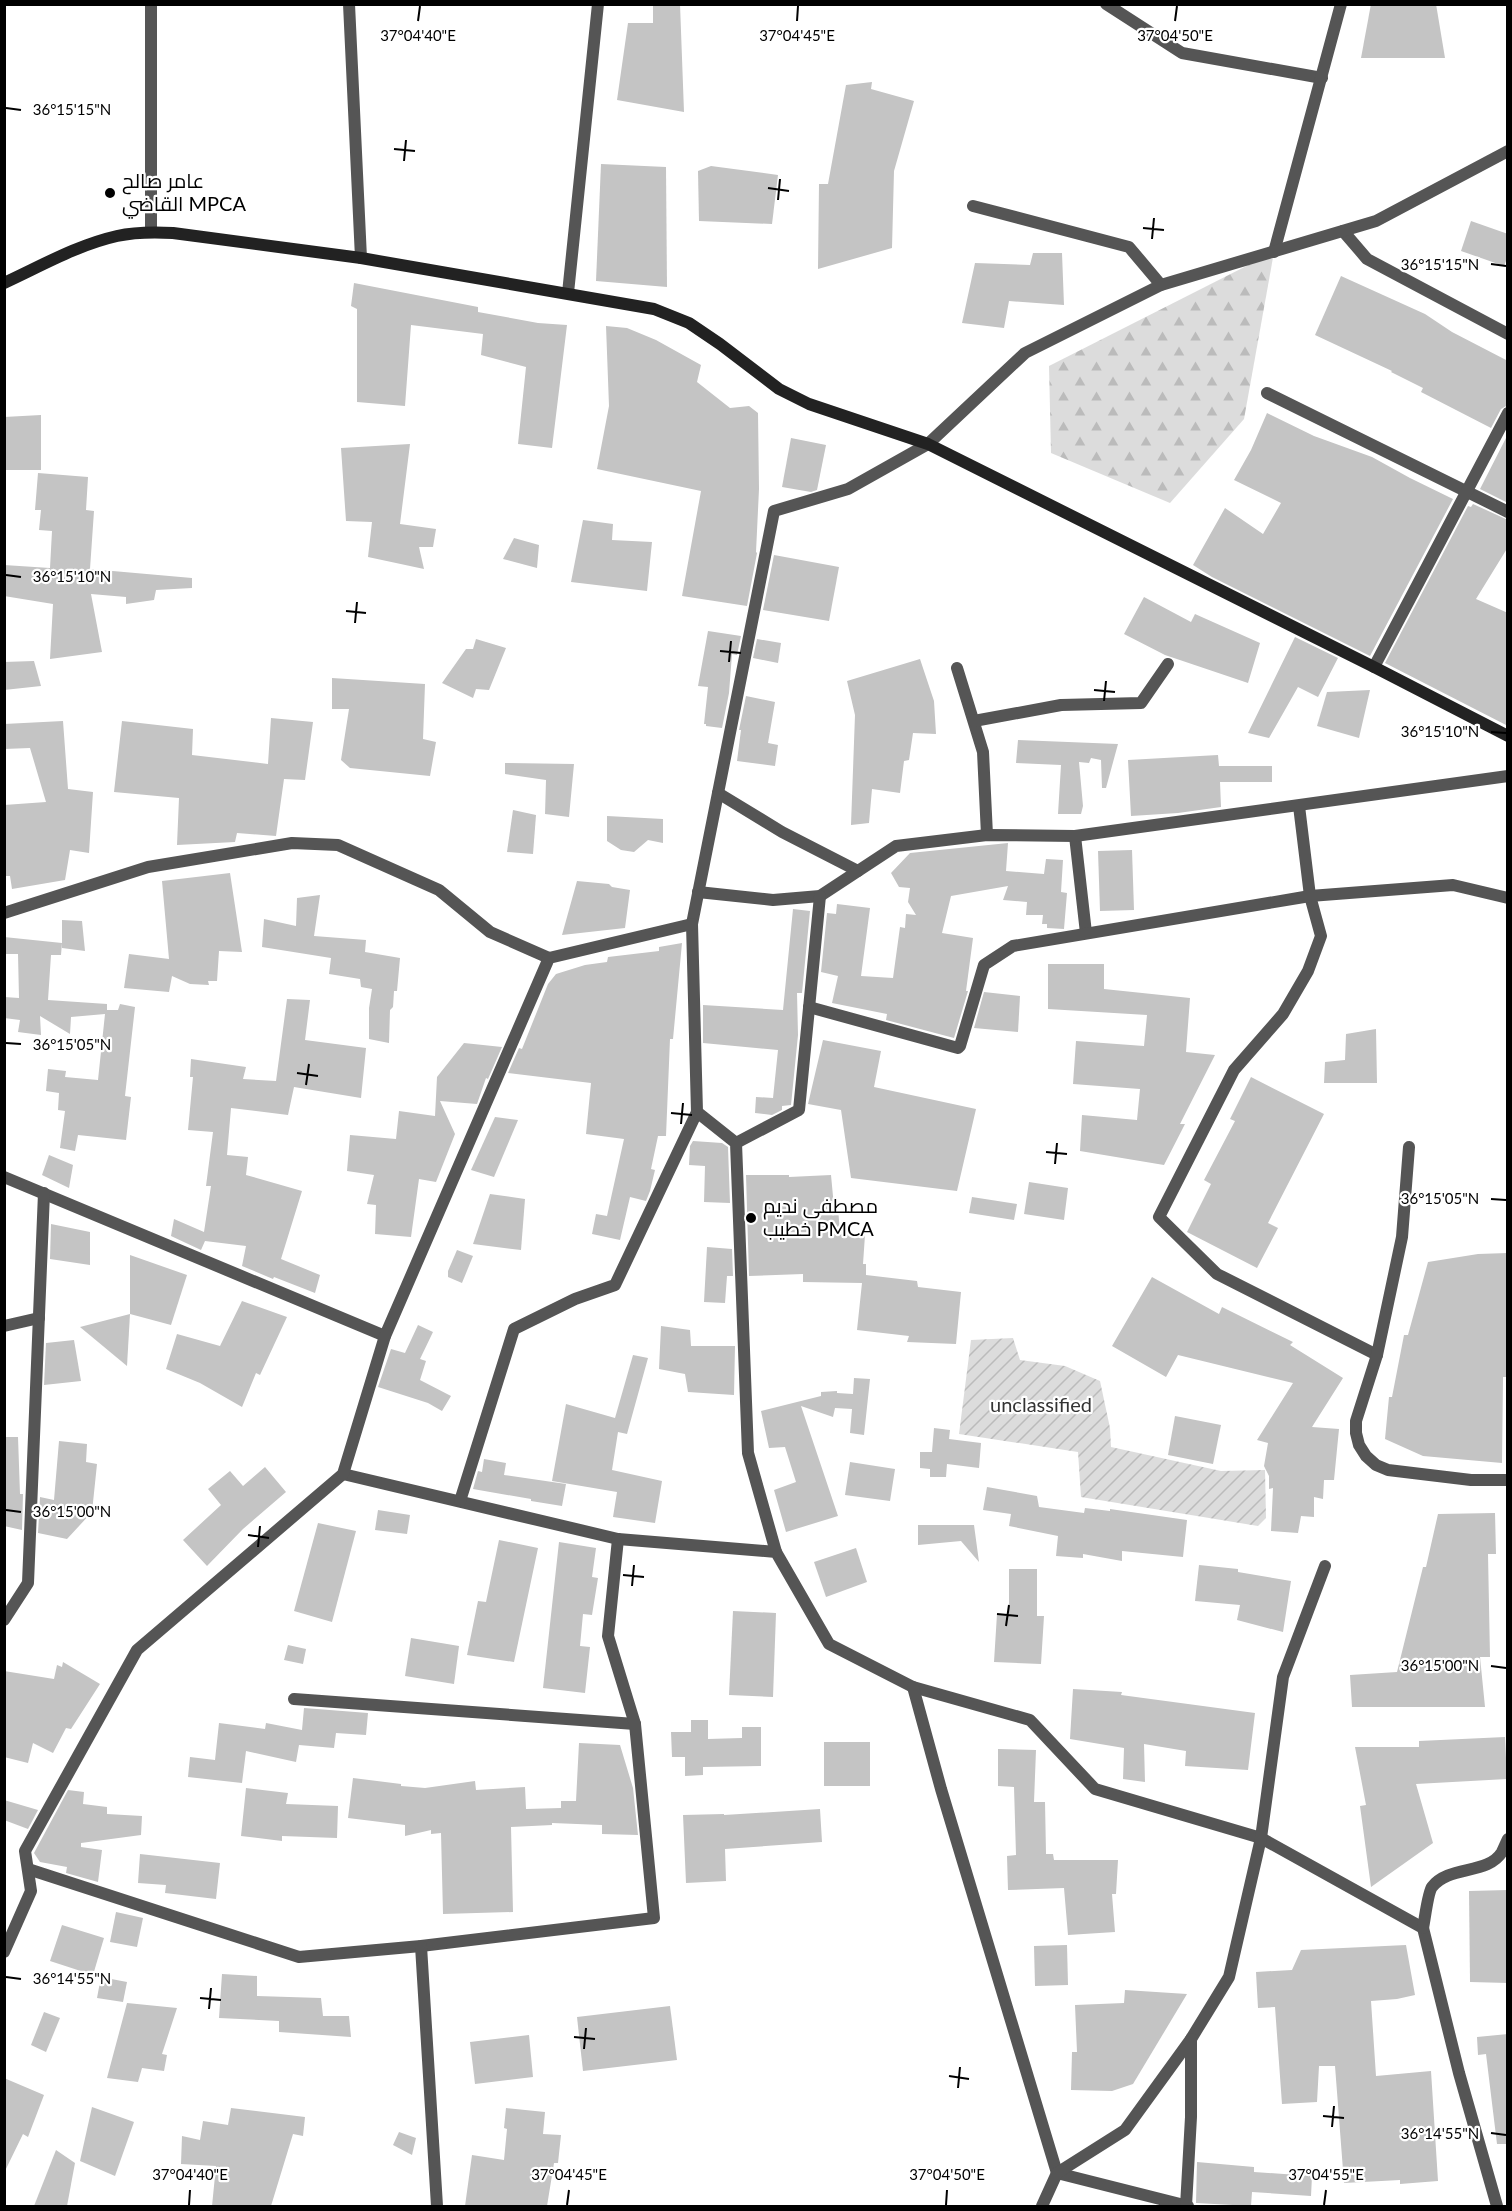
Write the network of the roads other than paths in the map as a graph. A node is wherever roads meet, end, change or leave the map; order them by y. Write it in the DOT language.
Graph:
graph roads {
  1 [pos="151,4"];
  2 [pos="349,4"];
  3 [pos="598,4"];
  4 [pos="1106,4"];
  5 [pos="1341,4"];
  6 [pos="1322,78"];
  7 [pos="1508,151"];
  8 [pos="973,206"];
  9 [pos="1343,231"];
  10 [pos="151,232"];
  11 [pos="1274,252"];
  12 [pos="361,258"];
  13 [pos="4,283"];
  14 [pos="1161,285"];
  15 [pos="568,293"];
  16 [pos="1508,334"];
  17 [pos="1267,393"];
  18 [pos="1508,413"];
  19 [pos="928,444"];
  20 [pos="1466,492"];
  21 [pos="1508,512"];
  22 [pos="1168,664"];
  23 [pos="1374,667"];
  24 [pos="957,668"];
  25 [pos="974,721"];
  26 [pos="1508,736"];
  27 [pos="1508,776"];
  28 [pos="718,793"];
  29 [pos="1299,806"];
  30 [pos="987,835"];
  31 [pos="1075,836"];
  32 [pos="858,871"];
  33 [pos="698,892"];
  34 [pos="820,896"];
  35 [pos="1310,896"];
  36 [pos="1508,898"];
  37 [pos="4,914"];
  38 [pos="692,924"];
  39 [pos="1086,933"];
  40 [pos="549,958"];
  41 [pos="809,1007"];
  42 [pos="697,1112"];
  43 [pos="736,1143"];
  44 [pos="1409,1147"];
  45 [pos="4,1177"];
  46 [pos="44,1193"];
  47 [pos="39,1318"];
  48 [pos="4,1326"];
  49 [pos="385,1336"];
  50 [pos="1377,1355"];
  51 [pos="344,1474"];
  52 [pos="1508,1480"];
  53 [pos="460,1501"];
  54 [pos="618,1539"];
  55 [pos="776,1552"];
  56 [pos="1325,1566"];
  57 [pos="4,1620"];
  58 [pos="913,1687"];
  59 [pos="294,1699"];
  60 [pos="635,1724"];
  61 [pos="1261,1838"];
  62 [pos="1507,1839"];
  63 [pos="28,1869"];
  64 [pos="1422,1928"];
  65 [pos="421,1946"];
  66 [pos="4,1952"];
  67 [pos="1191,2039"];
  68 [pos="1057,2173"];
  69 [pos="437,2206"];
  70 [pos="1042,2206"];
  71 [pos="1187,2206"];
  72 [pos="1497,2206"];
  1 -- 10 [label="street"];
  2 -- 12 [label="street"];
  3 -- 15 [label="street"];
  4 -- 6 [label="street"];
  5 -- 6 [label="street"];
  6 -- 11 [label="street"];
  7 -- 9 [label="street"];
  8 -- 14 [label="street"];
  9 -- 11 [label="street"];
  9 -- 16 [label="street"];
  10 -- 12 [label="street"];
  10 -- 13 [label="street"];
  11 -- 14 [label="street"];
  12 -- 15 [label="street"];
  14 -- 19 [label="street"];
  15 -- 19 [label="street"];
  17 -- 20 [label="street"];
  18 -- 20 [label="street"];
  19 -- 23 [label="street"];
  19 -- 28 [label="street"];
  20 -- 21 [label="street"];
  20 -- 23 [label="street"];
  22 -- 25 [label="street"];
  23 -- 26 [label="street"];
  24 -- 25 [label="street"];
  25 -- 30 [label="street"];
  27 -- 29 [label="street"];
  28 -- 32 [label="street"];
  28 -- 33 [label="street"];
  29 -- 31 [label="street"];
  29 -- 35 [label="street"];
  30 -- 31 [label="street"];
  30 -- 32 [label="street"];
  31 -- 39 [label="street"];
  32 -- 34 [label="street"];
  33 -- 34 [label="street"];
  33 -- 38 [label="street"];
  34 -- 41 [label="street"];
  35 -- 36 [label="street"];
  35 -- 39 [label="street"];
  35 -- 50 [label="street"];
  37 -- 40 [label="street"];
  38 -- 40 [label="street"];
  38 -- 42 [label="street"];
  39 -- 41 [label="street"];
  40 -- 49 [label="street"];
  41 -- 43 [label="street"];
  42 -- 43 [label="street"];
  42 -- 53 [label="street"];
  43 -- 55 [label="street"];
  44 -- 50 [label="street"];
  45 -- 46 [label="street"];
  46 -- 47 [label="street"];
  46 -- 49 [label="street"];
  47 -- 48 [label="street"];
  47 -- 57 [label="street"];
  49 -- 51 [label="street"];
  50 -- 52 [label="street"];
  51 -- 53 [label="street"];
  51 -- 63 [label="street"];
  53 -- 54 [label="street"];
  54 -- 55 [label="street"];
  54 -- 60 [label="street"];
  55 -- 58 [label="street"];
  56 -- 61 [label="street"];
  58 -- 61 [label="street"];
  58 -- 68 [label="street"];
  59 -- 60 [label="street"];
  60 -- 65 [label="street"];
  61 -- 64 [label="street"];
  61 -- 67 [label="street"];
  62 -- 64 [label="street"];
  63 -- 65 [label="street"];
  63 -- 66 [label="street"];
  64 -- 72 [label="street"];
  65 -- 69 [label="street"];
  67 -- 68 [label="street"];
  67 -- 71 [label="street"];
  68 -- 70 [label="street"];
  68 -- 71 [label="street"];
}
